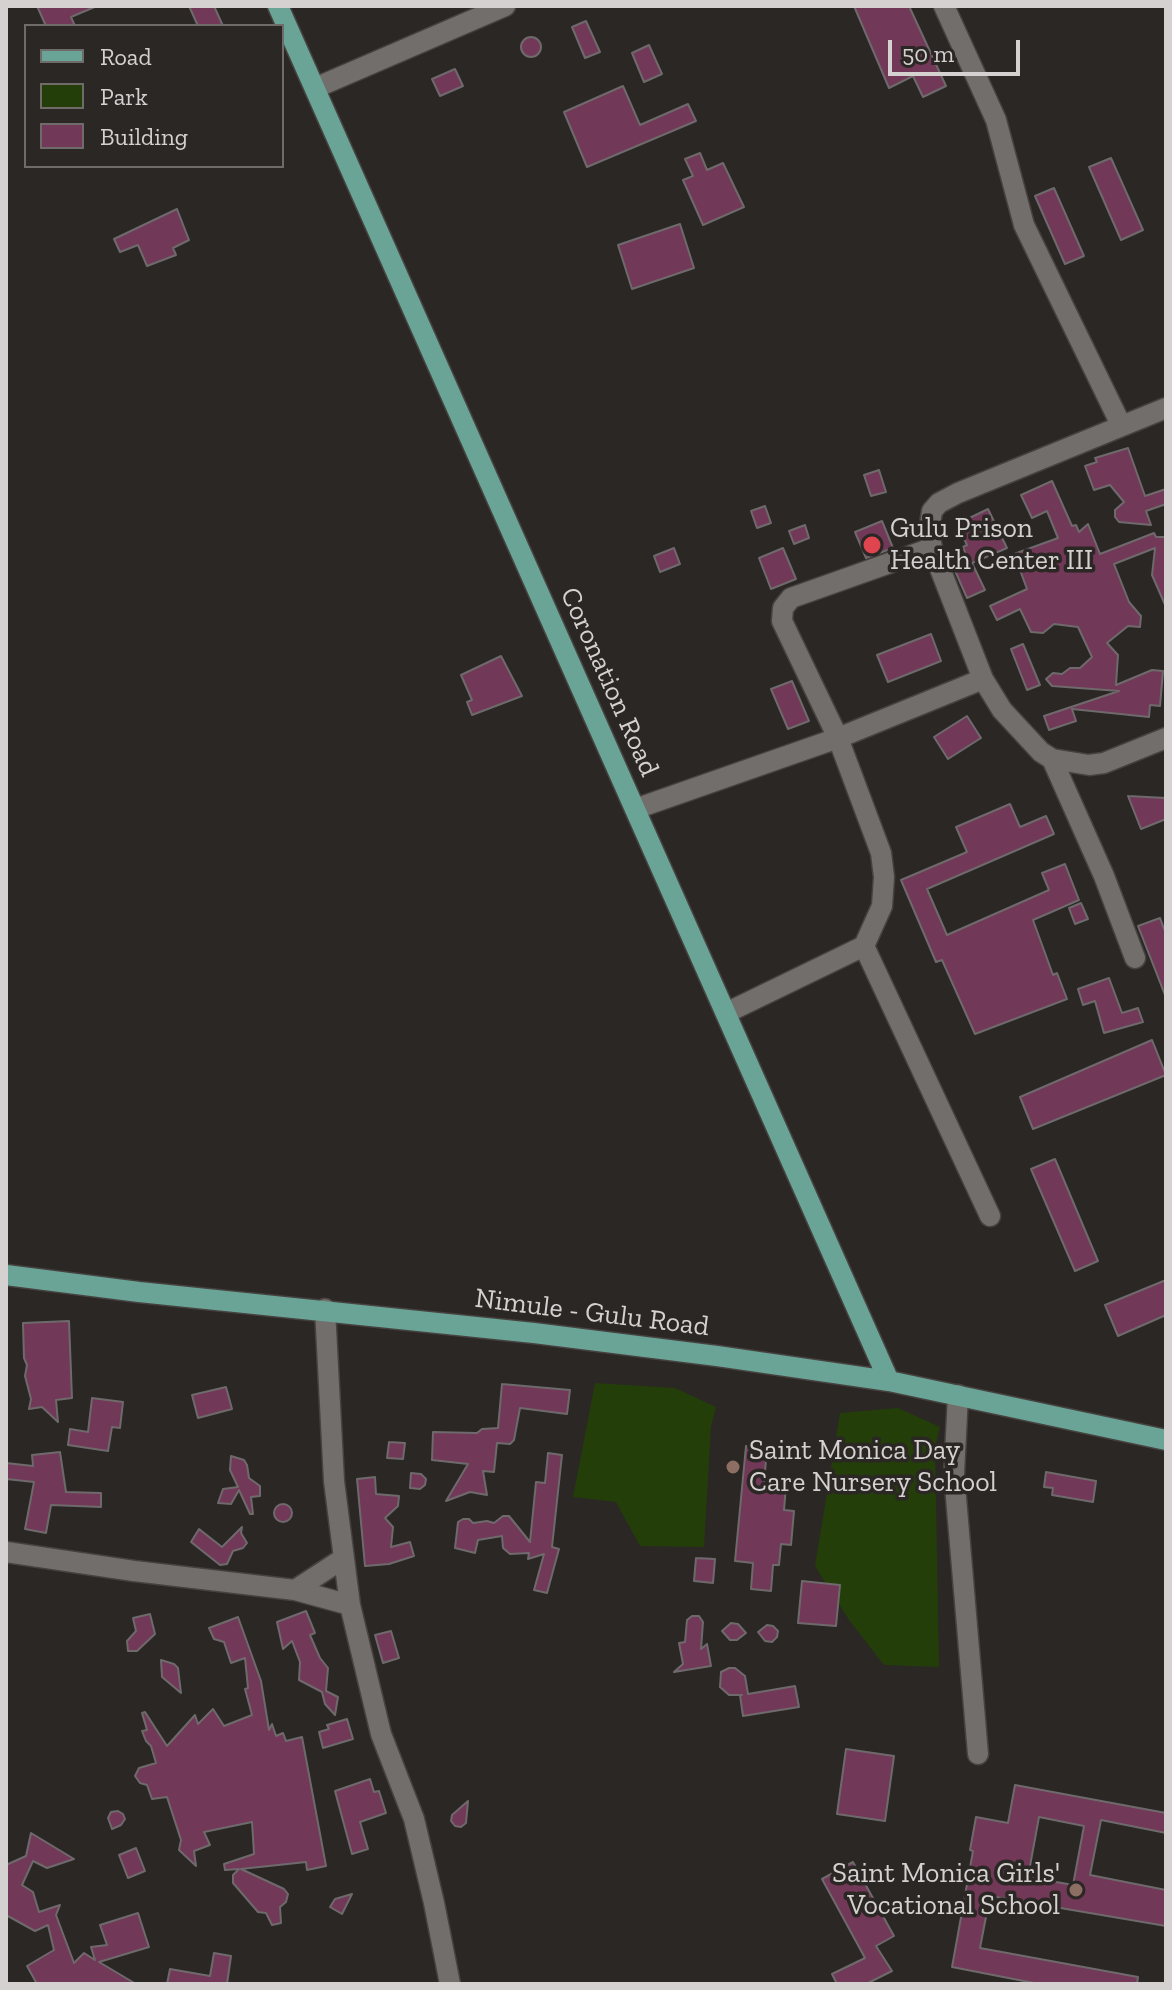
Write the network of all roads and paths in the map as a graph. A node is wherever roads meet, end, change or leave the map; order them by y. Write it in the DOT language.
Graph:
graph roads {
  1 [pos="278,6"];
  2 [pos="505,6"];
  3 [pos="944,6"];
  4 [pos="470,13"];
  5 [pos="315,88"];
  6 [pos="1166,408"];
  7 [pos="1121,425"];
  8 [pos="932,548"];
  9 [pos="983,679"];
  10 [pos="838,738"];
  11 [pos="1166,738"];
  12 [pos="1052,759"];
  13 [pos="635,809"];
  14 [pos="864,946"];
  15 [pos="1135,958"];
  16 [pos="726,1013"];
  17 [pos="990,1216"];
  18 [pos="6,1275"];
  19 [pos="325,1309"];
  20 [pos="889,1381"];
  21 [pos="958,1395"];
  22 [pos="1166,1440"];
  23 [pos="6,1552"];
  24 [pos="344,1558"];
  25 [pos="295,1590"];
  26 [pos="350,1605"];
  27 [pos="978,1754"];
  28 [pos="450,1984"];
  1 -- 5 [label="main road, Coronation Road"];
  2 -- 4 [label="street"];
  3 -- 7 [label="street"];
  4 -- 5 [label="street"];
  5 -- 13 [label="main road, Coronation Road"];
  6 -- 7 [label="street"];
  7 -- 8 [label="street"];
  8 -- 9 [label="street"];
  8 -- 10 [label="street"];
  9 -- 10 [label="street"];
  9 -- 12 [label="street"];
  10 -- 13 [label="street"];
  10 -- 14 [label="street"];
  11 -- 12 [label="street"];
  12 -- 15 [label="street"];
  13 -- 16 [label="main road, Coronation Road"];
  14 -- 16 [label="street"];
  14 -- 17 [label="street"];
  16 -- 20 [label="main road, Coronation Road"];
  18 -- 19 [label="main road, Nimule - Gulu Road"];
  19 -- 20 [label="main road, Nimule - Gulu Road"];
  19 -- 24 [label="street"];
  20 -- 21 [label="main road, Nimule - Gulu Road"];
  21 -- 22 [label="main road, Nimule - Gulu Road"];
  21 -- 27 [label="street"];
  23 -- 25 [label="street"];
  24 -- 25 [label="street"];
  24 -- 26 [label="street"];
  25 -- 26 [label="street"];
  26 -- 28 [label="street"];
}
